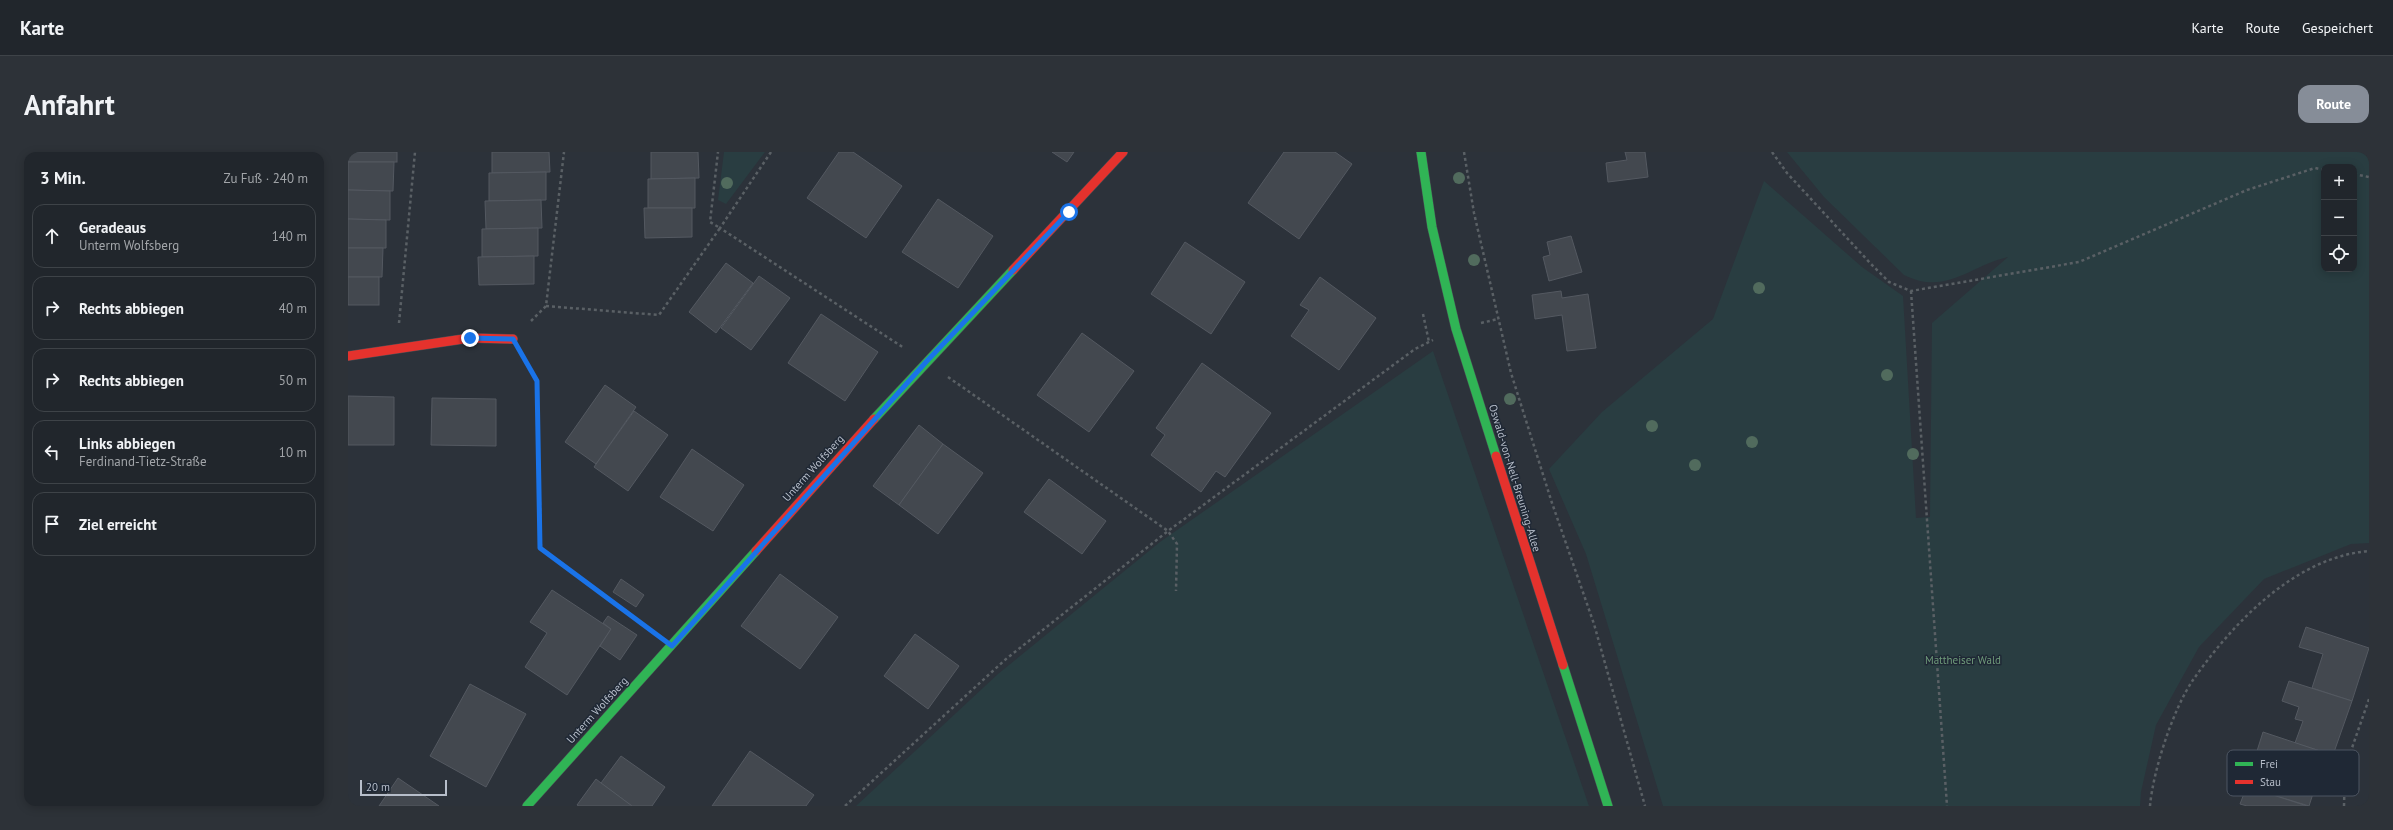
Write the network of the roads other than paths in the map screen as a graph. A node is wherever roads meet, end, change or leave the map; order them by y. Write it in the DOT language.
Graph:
graph roads {
  1 [pos="1123,152"];
  2 [pos="1421,152"];
  3 [pos="513,339"];
  4 [pos="348,356"];
  5 [pos="527,806"];
  6 [pos="1608,806"];
  1 -- 5 [label="street, Unterm Wolfsberg"];
  2 -- 6 [label="street, Oswald-von-Nell-Breuning-Allee"];
  3 -- 4 [label="street"];
}
